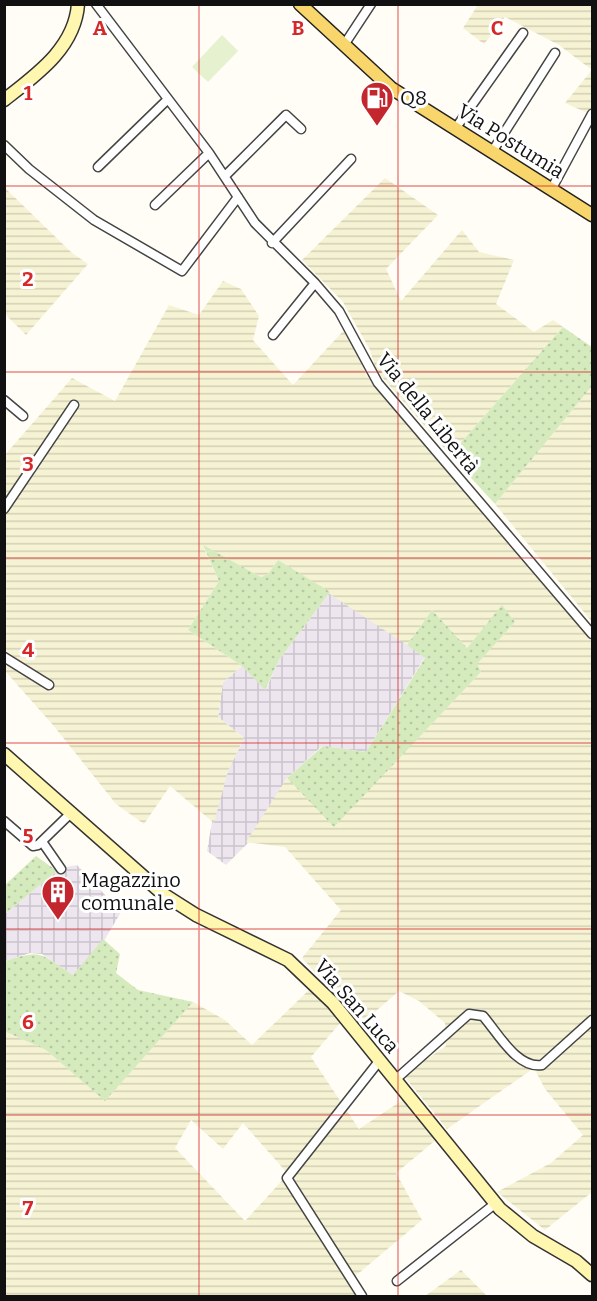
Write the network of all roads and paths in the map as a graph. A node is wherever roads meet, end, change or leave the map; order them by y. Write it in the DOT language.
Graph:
graph roads {
  1 [pos="78,4"];
  2 [pos="96,4"];
  3 [pos="371,4"];
  4 [pos="302,5"];
  5 [pos="523,33"];
  6 [pos="344,45"];
  7 [pos="555,53"];
  8 [pos="4,100"];
  9 [pos="167,100"];
  10 [pos="592,114"];
  11 [pos="301,129"];
  12 [pos="455,129"];
  13 [pos="4,145"];
  14 [pos="492,152"];
  15 [pos="209,153"];
  16 [pos="351,159"];
  17 [pos="98,167"];
  18 [pos="225,176"];
  19 [pos="551,190"];
  20 [pos="238,196"];
  21 [pos="154,205"];
  22 [pos="592,215"];
  23 [pos="272,243"];
  24 [pos="315,283"];
  25 [pos="273,335"];
  26 [pos="4,400"];
  27 [pos="74,405"];
  28 [pos="23,416"];
  29 [pos="4,509"];
  30 [pos="592,634"];
  31 [pos="4,657"];
  32 [pos="49,685"];
  33 [pos="4,754"];
  34 [pos="72,812"];
  35 [pos="4,821"];
  36 [pos="43,843"];
  37 [pos="61,870"];
  38 [pos="592,1020"];
  39 [pos="380,1060"];
  40 [pos="395,1080"];
  41 [pos="496,1203"];
  42 [pos="592,1275"];
  43 [pos="397,1281"];
  44 [pos="362,1296"];
  1 -- 8 [label="street"];
  2 -- 9 [label="street, Via della Libertà"];
  3 -- 6 [label="street"];
  4 -- 6 [label="main road, Via Postumia"];
  5 -- 12 [label="street"];
  6 -- 12 [label="main road, Via Postumia"];
  7 -- 14 [label="street"];
  9 -- 15 [label="street, Via della Libertà"];
  9 -- 17 [label="street"];
  10 -- 19 [label="street"];
  11 -- 18 [label="street"];
  12 -- 14 [label="main road, Via Postumia"];
  13 -- 20 [label="street"];
  14 -- 19 [label="main road, Via Postumia"];
  15 -- 18 [label="street, Via della Libertà"];
  15 -- 21 [label="street"];
  16 -- 23 [label="street"];
  18 -- 20 [label="street, Via della Libertà"];
  19 -- 22 [label="main road, Via Postumia"];
  20 -- 23 [label="street, Via della Libertà"];
  23 -- 24 [label="street, Via della Libertà"];
  24 -- 25 [label="street"];
  24 -- 30 [label="street, Via della Libertà"];
  26 -- 28 [label="street"];
  27 -- 29 [label="street"];
  31 -- 32 [label="street"];
  33 -- 34 [label="street, Via San Luca"];
  34 -- 36 [label="street"];
  34 -- 39 [label="street, Via San Luca"];
  35 -- 36 [label="street"];
  36 -- 37 [label="street"];
  38 -- 40 [label="street"];
  39 -- 40 [label="street, Via San Luca"];
  39 -- 44 [label="street"];
  40 -- 41 [label="street, Via San Luca"];
  41 -- 42 [label="street, Via San Luca"];
  41 -- 43 [label="street"];
}
